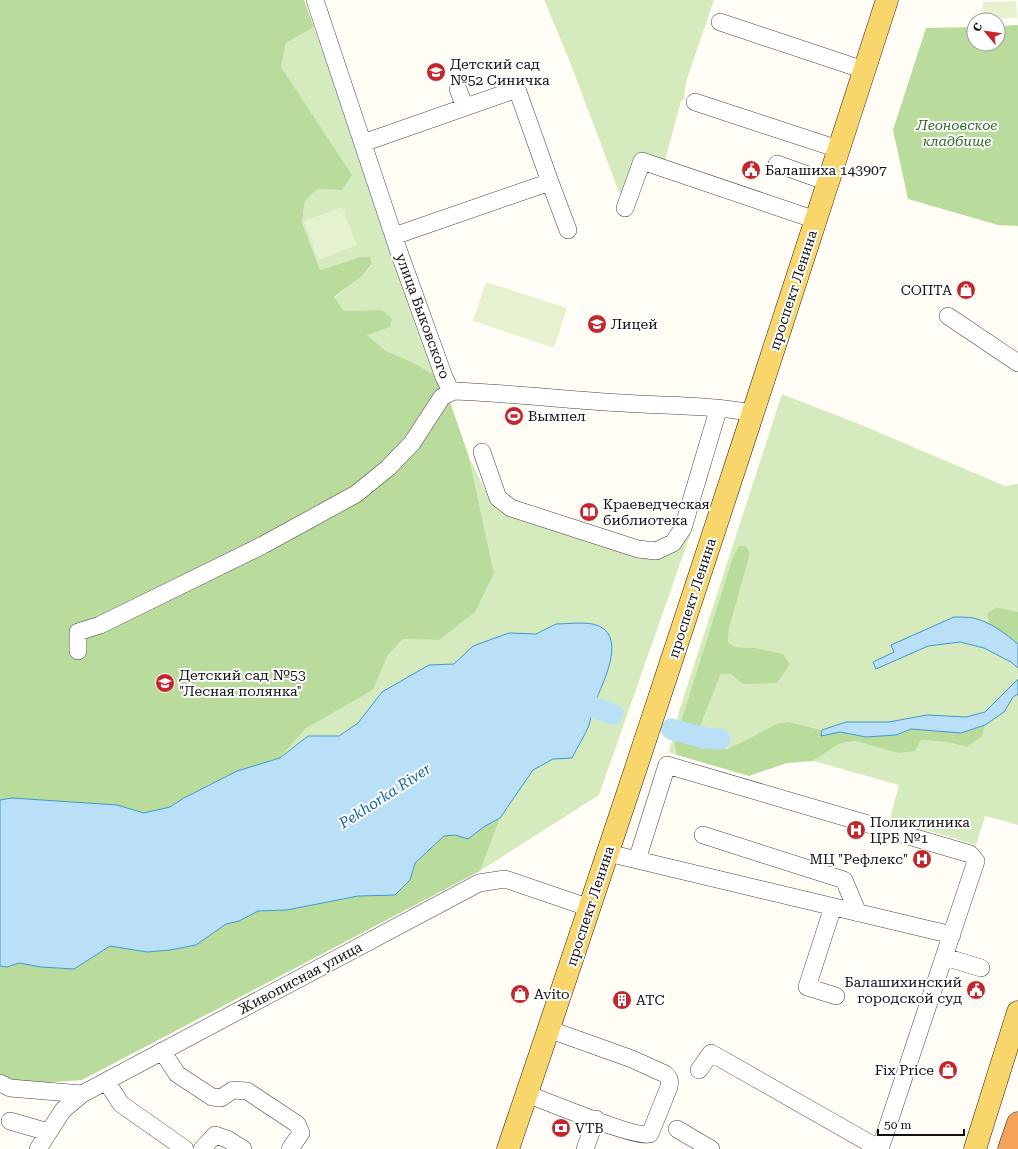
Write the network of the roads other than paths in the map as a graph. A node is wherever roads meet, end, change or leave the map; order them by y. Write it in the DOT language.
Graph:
graph roads {
  1 [pos="315,0"];
  2 [pos="886,0"];
  3 [pos="720,22"];
  4 [pos="864,70"];
  5 [pos="458,89"];
  6 [pos="695,102"];
  7 [pos="465,107"];
  8 [pos="363,143"];
  9 [pos="838,149"];
  10 [pos="777,164"];
  11 [pos="550,182"];
  12 [pos="828,182"];
  13 [pos="625,208"];
  14 [pos="816,220"];
  15 [pos="568,230"];
  16 [pos="394,236"];
  17 [pos="948,316"];
  18 [pos="1018,363"];
  19 [pos="454,391"];
  20 [pos="753,413"];
  21 [pos="716,416"];
  22 [pos="482,452"];
  23 [pos="78,651"];
  24 [pos="703,835"];
  25 [pos="608,853"];
  26 [pos="637,860"];
  27 [pos="833,907"];
  28 [pos="590,908"];
  29 [pos="858,913"];
  30 [pos="952,935"];
  31 [pos="945,957"];
  32 [pos="981,968"];
  33 [pos="836,996"];
  34 [pos="1018,1012"];
  35 [pos="548,1029"];
  36 [pos="162,1051"];
  37 [pos="699,1070"];
  38 [pos="106,1081"];
  39 [pos="0,1083"];
  40 [pos="82,1094"];
  41 [pos="527,1094"];
  42 [pos="596,1120"];
  43 [pos="10,1121"];
  44 [pos="1018,1123"];
  45 [pos="677,1130"];
  46 [pos="43,1144"];
  47 [pos="185,1149"];
  48 [pos="202,1149"];
  49 [pos="243,1149"];
  50 [pos="290,1149"];
  51 [pos="508,1149"];
  52 [pos="585,1149"];
  53 [pos="711,1149"];
  54 [pos="880,1149"];
  55 [pos="975,1149"];
  56 [pos="1009,1149"];
  1 -- 8 [label="street, улица Быковского"];
  2 -- 4 [label="main road, проспект Ленина"];
  3 -- 4 [label="street"];
  4 -- 9 [label="main road, проспект Ленина"];
  5 -- 7 [label="street"];
  6 -- 9 [label="street"];
  7 -- 8 [label="street"];
  7 -- 11 [label="street"];
  8 -- 16 [label="street, улица Быковского"];
  9 -- 12 [label="main road, проспект Ленина"];
  10 -- 12 [label="street"];
  11 -- 15 [label="street"];
  11 -- 16 [label="street"];
  12 -- 14 [label="main road, проспект Ленина"];
  13 -- 14 [label="street"];
  14 -- 20 [label="main road, проспект Ленина"];
  16 -- 19 [label="street, улица Быковского"];
  17 -- 18 [label="street"];
  19 -- 20 [label="street, улица Быковского"];
  19 -- 23 [label="street"];
  20 -- 25 [label="main road, проспект Ленина"];
  21 -- 22 [label="street"];
  24 -- 29 [label="street"];
  25 -- 26 [label="street"];
  25 -- 28 [label="main road, проспект Ленина"];
  26 -- 27 [label="street"];
  26 -- 30 [label="street"];
  27 -- 29 [label="street"];
  27 -- 33 [label="street"];
  28 -- 35 [label="main road, проспект Ленина"];
  28 -- 36 [label="street, Живописная улица"];
  29 -- 30 [label="street"];
  30 -- 31 [label="street"];
  31 -- 32 [label="street"];
  31 -- 54 [label="street"];
  34 -- 55 [label="main road"];
  35 -- 41 [label="main road, проспект Ленина"];
  35 -- 42 [label="street"];
  36 -- 38 [label="street, Живописная улица"];
  36 -- 50 [label="street"];
  37 -- 54 [label="street"];
  38 -- 40 [label="street, Живописная улица"];
  38 -- 47 [label="street"];
  39 -- 40 [label="street"];
  40 -- 46 [label="street, Живописная улица"];
  41 -- 42 [label="street"];
  41 -- 51 [label="main road, проспект Ленина"];
  42 -- 52 [label="street"];
  43 -- 46 [label="street"];
  44 -- 56 [label="highway"];
  45 -- 53 [label="street"];
  48 -- 49 [label="street"];
}
